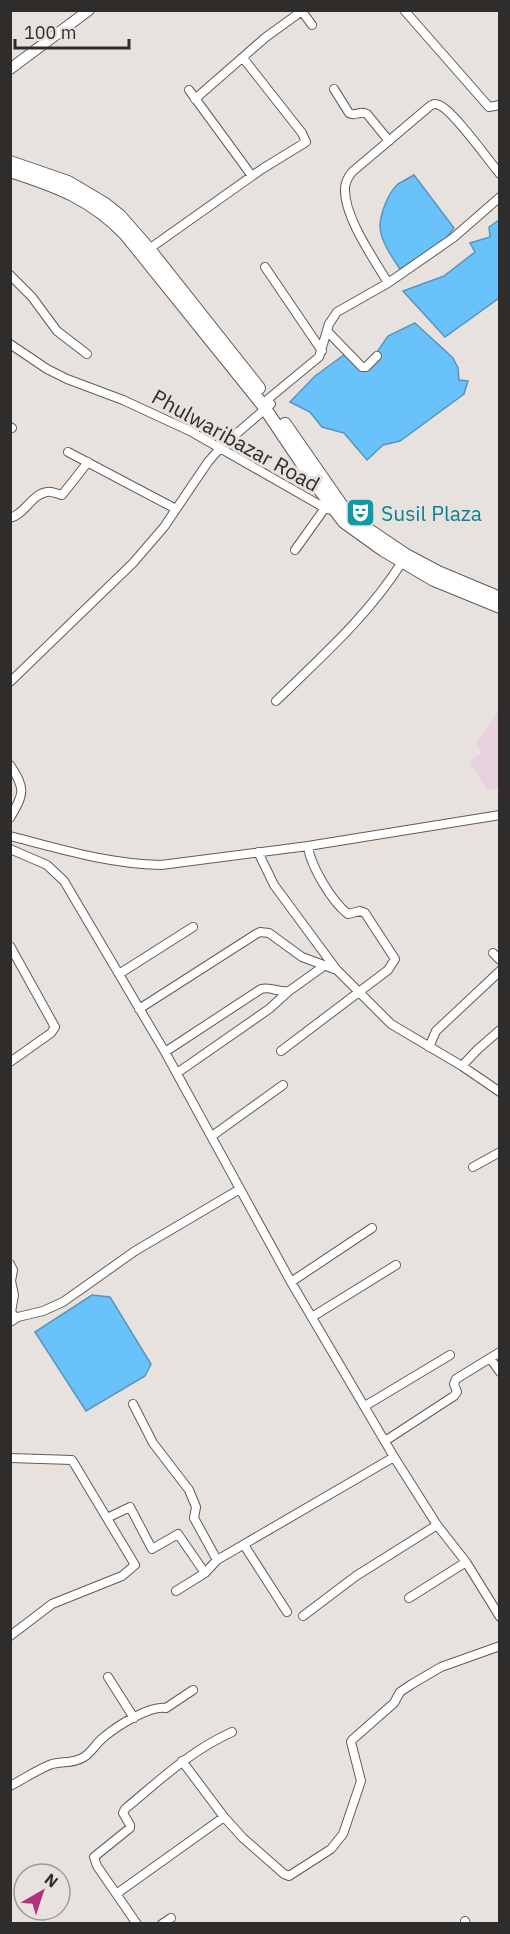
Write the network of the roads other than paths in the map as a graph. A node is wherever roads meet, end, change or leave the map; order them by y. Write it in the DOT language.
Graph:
graph roads {
  1 [pos="89,10"];
  2 [pos="404,10"];
  3 [pos="304,12"];
  4 [pos="312,25"];
  5 [pos="243,58"];
  6 [pos="10,69"];
  7 [pos="334,89"];
  8 [pos="189,90"];
  9 [pos="195,99"];
  10 [pos="500,105"];
  11 [pos="389,141"];
  12 [pos="10,162"];
  13 [pos="10,171"];
  14 [pos="500,174"];
  15 [pos="252,176"];
  16 [pos="500,196"];
  17 [pos="149,249"];
  18 [pos="265,267"];
  19 [pos="10,275"];
  20 [pos="388,283"];
  21 [pos="327,331"];
  22 [pos="213,336"];
  23 [pos="10,344"];
  24 [pos="322,351"];
  25 [pos="87,354"];
  26 [pos="377,356"];
  27 [pos="266,404"];
  28 [pos="220,447"];
  29 [pos="68,452"];
  30 [pos="88,462"];
  31 [pos="176,509"];
  32 [pos="330,510"];
  33 [pos="350,516"];
  34 [pos="10,518"];
  35 [pos="294,550"];
  36 [pos="402,562"];
  37 [pos="500,598"];
  38 [pos="500,607"];
  39 [pos="10,682"];
  40 [pos="276,701"];
  41 [pos="10,765"];
  42 [pos="500,815"];
  43 [pos="10,818"];
  44 [pos="10,836"];
  45 [pos="308,846"];
  46 [pos="10,849"];
  47 [pos="258,852"];
  48 [pos="193,927"];
  49 [pos="10,946"];
  50 [pos="324,966"];
  51 [pos="337,970"];
  52 [pos="500,971"];
  53 [pos="118,974"];
  54 [pos="289,991"];
  55 [pos="359,992"];
  56 [pos="139,1009"];
  57 [pos="500,1030"];
  58 [pos="429,1047"];
  59 [pos="281,1051"];
  60 [pos="165,1052"];
  61 [pos="10,1062"];
  62 [pos="462,1066"];
  63 [pos="177,1073"];
  64 [pos="284,1085"];
  65 [pos="500,1092"];
  66 [pos="212,1136"];
  67 [pos="500,1152"];
  68 [pos="474,1167"];
  69 [pos="240,1189"];
  70 [pos="372,1228"];
  71 [pos="10,1264"];
  72 [pos="396,1265"];
  73 [pos="291,1282"];
  74 [pos="312,1317"];
  75 [pos="13,1318"];
  76 [pos="500,1352"];
  77 [pos="450,1355"];
  78 [pos="490,1358"];
  79 [pos="500,1372"];
  80 [pos="133,1404"];
  81 [pos="365,1407"];
  82 [pos="385,1441"];
  83 [pos="394,1457"];
  84 [pos="10,1458"];
  85 [pos="107,1518"];
  86 [pos="437,1525"];
  87 [pos="244,1545"];
  88 [pos="217,1560"];
  89 [pos="466,1562"];
  90 [pos="205,1573"];
  91 [pos="176,1591"];
  92 [pos="409,1598"];
  93 [pos="287,1612"];
  94 [pos="303,1616"];
  95 [pos="500,1617"];
  96 [pos="10,1636"];
  97 [pos="500,1646"];
  98 [pos="108,1677"];
  99 [pos="193,1690"];
  100 [pos="134,1718"];
  101 [pos="232,1732"];
  102 [pos="182,1761"];
  103 [pos="10,1786"];
  104 [pos="224,1817"];
  105 [pos="118,1893"];
  106 [pos="171,1918"];
  107 [pos="137,1923"];
  108 [pos="162,1923"];
  1 -- 6 [label="main road"];
  2 -- 10 [label="street"];
  3 -- 4 [label="street"];
  3 -- 5 [label="street"];
  5 -- 9 [label="street"];
  5 -- 15 [label="street"];
  7 -- 11 [label="street"];
  8 -- 9 [label="street"];
  9 -- 15 [label="street"];
  11 -- 14 [label="street"];
  11 -- 20 [label="street"];
  12 -- 17 [label="highway"];
  13 -- 22 [label="highway"];
  15 -- 17 [label="street"];
  16 -- 20 [label="street"];
  17 -- 22 [label="highway"];
  18 -- 24 [label="street"];
  19 -- 25 [label="street"];
  20 -- 21 [label="street"];
  21 -- 24 [label="street"];
  21 -- 26 [label="street"];
  22 -- 27 [label="highway"];
  23 -- 28 [label="street, Phulwaribazar Road"];
  24 -- 27 [label="street"];
  27 -- 28 [label="street"];
  27 -- 32 [label="highway"];
  27 -- 33 [label="highway"];
  28 -- 31 [label="street"];
  28 -- 32 [label="street, Phulwaribazar Road"];
  29 -- 30 [label="street"];
  30 -- 31 [label="street"];
  30 -- 34 [label="street"];
  31 -- 39 [label="street"];
  32 -- 33 [label="street, Phulwaribazar Road"];
  32 -- 35 [label="street"];
  32 -- 36 [label="highway"];
  33 -- 37 [label="highway"];
  36 -- 38 [label="highway"];
  36 -- 40 [label="street"];
  41 -- 43 [label="street"];
  42 -- 45 [label="street"];
  44 -- 47 [label="street"];
  45 -- 47 [label="street"];
  45 -- 55 [label="street"];
  46 -- 53 [label="street"];
  47 -- 51 [label="street"];
  48 -- 53 [label="street"];
  49 -- 61 [label="street"];
  50 -- 51 [label="street"];
  50 -- 54 [label="street"];
  50 -- 56 [label="street"];
  51 -- 55 [label="street"];
  52 -- 58 [label="street"];
  53 -- 56 [label="street"];
  54 -- 60 [label="street"];
  54 -- 63 [label="street"];
  55 -- 58 [label="street"];
  55 -- 59 [label="street"];
  56 -- 60 [label="street"];
  57 -- 62 [label="street"];
  58 -- 62 [label="street"];
  60 -- 63 [label="street"];
  62 -- 65 [label="street"];
  63 -- 66 [label="street"];
  64 -- 66 [label="street"];
  66 -- 69 [label="street"];
  67 -- 68 [label="street"];
  69 -- 73 [label="street"];
  69 -- 75 [label="street"];
  70 -- 73 [label="street"];
  71 -- 75 [label="street"];
  72 -- 74 [label="street"];
  73 -- 74 [label="street"];
  74 -- 81 [label="street"];
  76 -- 78 [label="street"];
  77 -- 81 [label="street"];
  78 -- 79 [label="street"];
  78 -- 82 [label="street"];
  80 -- 88 [label="street"];
  81 -- 82 [label="street"];
  82 -- 83 [label="street"];
  83 -- 86 [label="street"];
  83 -- 87 [label="street"];
  84 -- 85 [label="street"];
  85 -- 90 [label="street"];
  85 -- 96 [label="street"];
  86 -- 89 [label="street"];
  86 -- 94 [label="street"];
  87 -- 88 [label="street"];
  87 -- 93 [label="street"];
  88 -- 90 [label="street"];
  89 -- 92 [label="street"];
  89 -- 95 [label="street"];
  90 -- 91 [label="street"];
  97 -- 104 [label="street"];
  98 -- 100 [label="street"];
  99 -- 100 [label="street"];
  100 -- 103 [label="street"];
  101 -- 102 [label="street"];
  102 -- 104 [label="street"];
  102 -- 105 [label="street"];
  104 -- 105 [label="street"];
  105 -- 107 [label="street"];
  106 -- 108 [label="street"];
}
